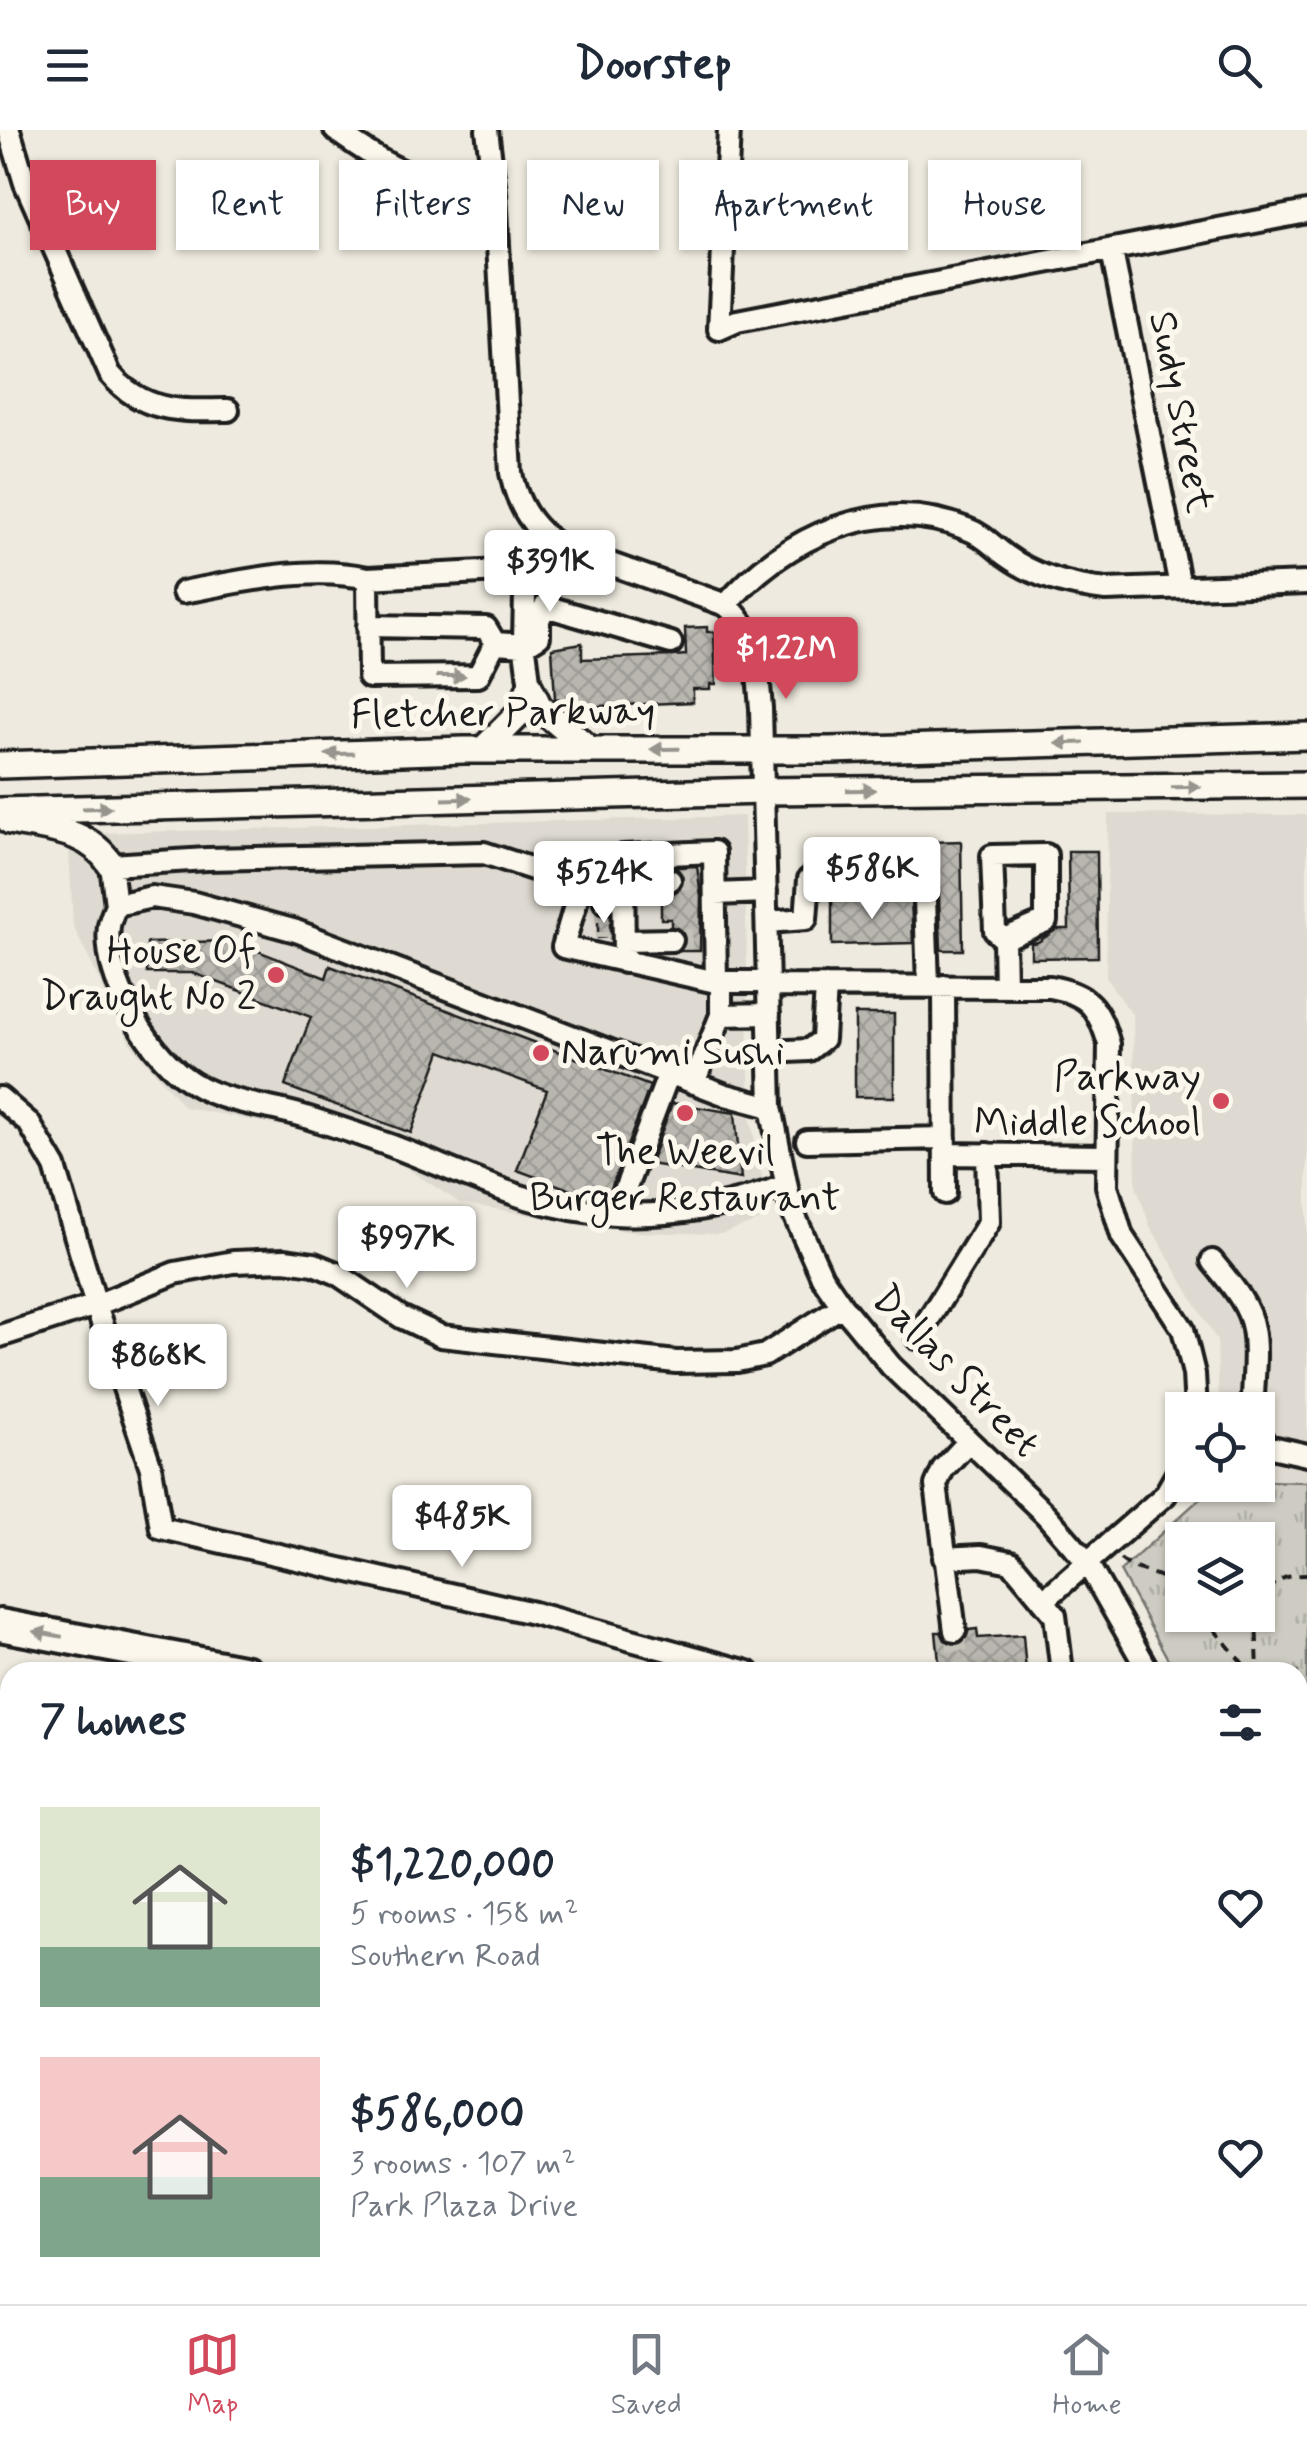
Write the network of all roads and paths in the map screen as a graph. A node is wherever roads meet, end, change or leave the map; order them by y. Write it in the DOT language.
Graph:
graph roads {
  1 [pos="335,130"];
  2 [pos="487,130"];
  3 [pos="729,130"];
  4 [pos="7,141"];
  5 [pos="383,160"];
  6 [pos="491,160"];
  7 [pos="1307,212"];
  8 [pos="498,250"];
  9 [pos="1112,252"];
  10 [pos="228,410"];
  11 [pos="549,540"];
  12 [pos="368,578"];
  13 [pos="530,582"];
  14 [pos="1307,583"];
  15 [pos="1180,586"];
  16 [pos="184,592"];
  17 [pos="726,605"];
  18 [pos="368,626"];
  19 [pos="494,643"];
  20 [pos="671,643"];
  21 [pos="525,645"];
  22 [pos="530,688"];
  23 [pos="1307,736"];
  24 [pos="762,748"];
  25 [pos="589,749"];
  26 [pos="483,750"];
  27 [pos="0,765"];
  28 [pos="1307,786"];
  29 [pos="764,790"];
  30 [pos="0,815"];
  31 [pos="622,856"];
  32 [pos="111,865"];
  33 [pos="670,880"];
  34 [pos="623,882"];
  35 [pos="709,884"];
  36 [pos="766,892"];
  37 [pos="604,902"];
  38 [pos="116,905"];
  39 [pos="767,922"];
  40 [pos="1004,939"];
  41 [pos="672,940"];
  42 [pos="615,950"];
  43 [pos="719,982"];
  44 [pos="768,984"];
  45 [pos="826,986"];
  46 [pos="936,986"];
  47 [pos="1005,986"];
  48 [pos="769,1014"];
  49 [pos="721,1015"];
  50 [pos="770,1052"];
  51 [pos="669,1073"];
  52 [pos="694,1083"];
  53 [pos="0,1098"];
  54 [pos="770,1106"];
  55 [pos="807,1141"];
  56 [pos="945,1146"];
  57 [pos="987,1154"];
  58 [pos="1107,1156"];
  59 [pos="786,1185"];
  60 [pos="945,1193"];
  61 [pos="616,1214"];
  62 [pos="1212,1261"];
  63 [pos="96,1305"];
  64 [pos="842,1306"];
  65 [pos="0,1336"];
  66 [pos="917,1338"];
  67 [pos="1195,1392"];
  68 [pos="1253,1392"];
  69 [pos="969,1441"];
  70 [pos="1275,1448"];
  71 [pos="1307,1455"];
  72 [pos="1165,1494"];
  73 [pos="1105,1546"];
  74 [pos="944,1558"];
  75 [pos="1086,1560"];
  76 [pos="1307,1575"];
  77 [pos="1165,1578"];
  78 [pos="1275,1580"];
  79 [pos="1043,1601"];
  80 [pos="0,1625"];
  81 [pos="954,1631"];
  82 [pos="1216,1632"];
  83 [pos="1257,1632"];
  84 [pos="194,1662"];
  85 [pos="711,1662"];
  86 [pos="1061,1662"];
  87 [pos="1143,1662"];
  88 [pos="1242,1662"];
  89 [pos="1258,1662"];
  1 -- 5 [label="street"];
  2 -- 6 [label="street"];
  3 -- 9 [label="street"];
  4 -- 10 [label="street"];
  7 -- 9 [label="street"];
  8 -- 11 [label="street"];
  9 -- 15 [label="street, Sudy Street"];
  11 -- 13 [label="street"];
  11 -- 17 [label="street"];
  12 -- 13 [label="street"];
  12 -- 16 [label="street"];
  12 -- 18 [label="street"];
  13 -- 21 [label="street"];
  14 -- 15 [label="street"];
  15 -- 17 [label="street"];
  17 -- 24 [label="street, Dallas Street"];
  18 -- 19 [label="street"];
  18 -- 19 [label="street, one-way"];
  19 -- 21 [label="street"];
  20 -- 21 [label="street"];
  21 -- 22 [label="street"];
  22 -- 25 [label="main road"];
  22 -- 26 [label="main road"];
  23 -- 24 [label="main road, Fletcher Parkway, one-way"];
  24 -- 25 [label="main road, Fletcher Parkway, one-way"];
  24 -- 29 [label="street, Dallas Street"];
  25 -- 26 [label="main road, Fletcher Parkway"];
  26 -- 27 [label="main road, Fletcher Parkway, one-way"];
  29 -- 28 [label="main road, Fletcher Parkway, one-way"];
  30 -- 29 [label="main road, Fletcher Parkway, one-way"];
  29 -- 36 [label="street, Dallas Street"];
  30 -- 32 [label="main road"];
  31 -- 34 [label="street"];
  31 -- 35 [label="street"];
  31 -- 37 [label="street"];
  32 -- 38 [label="street"];
  32 -- 42 [label="street"];
  33 -- 34 [label="street"];
  34 -- 42 [label="street"];
  35 -- 36 [label="street"];
  35 -- 43 [label="street"];
  36 -- 39 [label="street, Dallas Street"];
  38 -- 51 [label="street"];
  38 -- 61 [label="street"];
  39 -- 44 [label="street, Dallas Street"];
  39 -- 46 [label="street"];
  40 -- 40 [label="street"];
  40 -- 47 [label="street"];
  41 -- 42 [label="street"];
  42 -- 43 [label="street"];
  43 -- 44 [label="street"];
  43 -- 49 [label="street"];
  44 -- 45 [label="street"];
  44 -- 48 [label="street, Dallas Street"];
  45 -- 46 [label="street"];
  45 -- 50 [label="street"];
  46 -- 47 [label="street"];
  46 -- 56 [label="street"];
  47 -- 58 [label="street"];
  48 -- 49 [label="street"];
  48 -- 50 [label="street, Dallas Street"];
  49 -- 52 [label="street"];
  50 -- 54 [label="street, Dallas Street"];
  51 -- 52 [label="street"];
  51 -- 61 [label="street"];
  52 -- 54 [label="street"];
  53 -- 63 [label="street"];
  54 -- 59 [label="street, Dallas Street"];
  55 -- 56 [label="street"];
  56 -- 57 [label="street"];
  56 -- 60 [label="street"];
  57 -- 58 [label="street"];
  57 -- 66 [label="street"];
  58 -- 67 [label="street"];
  59 -- 61 [label="street"];
  59 -- 64 [label="street, Dallas Street"];
  62 -- 68 [label="street"];
  63 -- 64 [label="street"];
  63 -- 65 [label="street"];
  63 -- 85 [label="street"];
  64 -- 69 [label="street, Dallas Street"];
  69 -- 74 [label="street"];
  69 -- 75 [label="street, Dallas Street"];
  70 -- 71 [label="street"];
  72 -- 73 [label="street"];
  73 -- 75 [label="street"];
  73 -- 77 [label="path"];
  74 -- 79 [label="street"];
  74 -- 81 [label="street"];
  75 -- 79 [label="street"];
  75 -- 87 [label="street, Dallas Street"];
  76 -- 78 [label="path"];
  79 -- 86 [label="street"];
  84 -- 80 [label="highway, one-way"];
  82 -- 88 [label="path"];
  83 -- 89 [label="path"];
}
